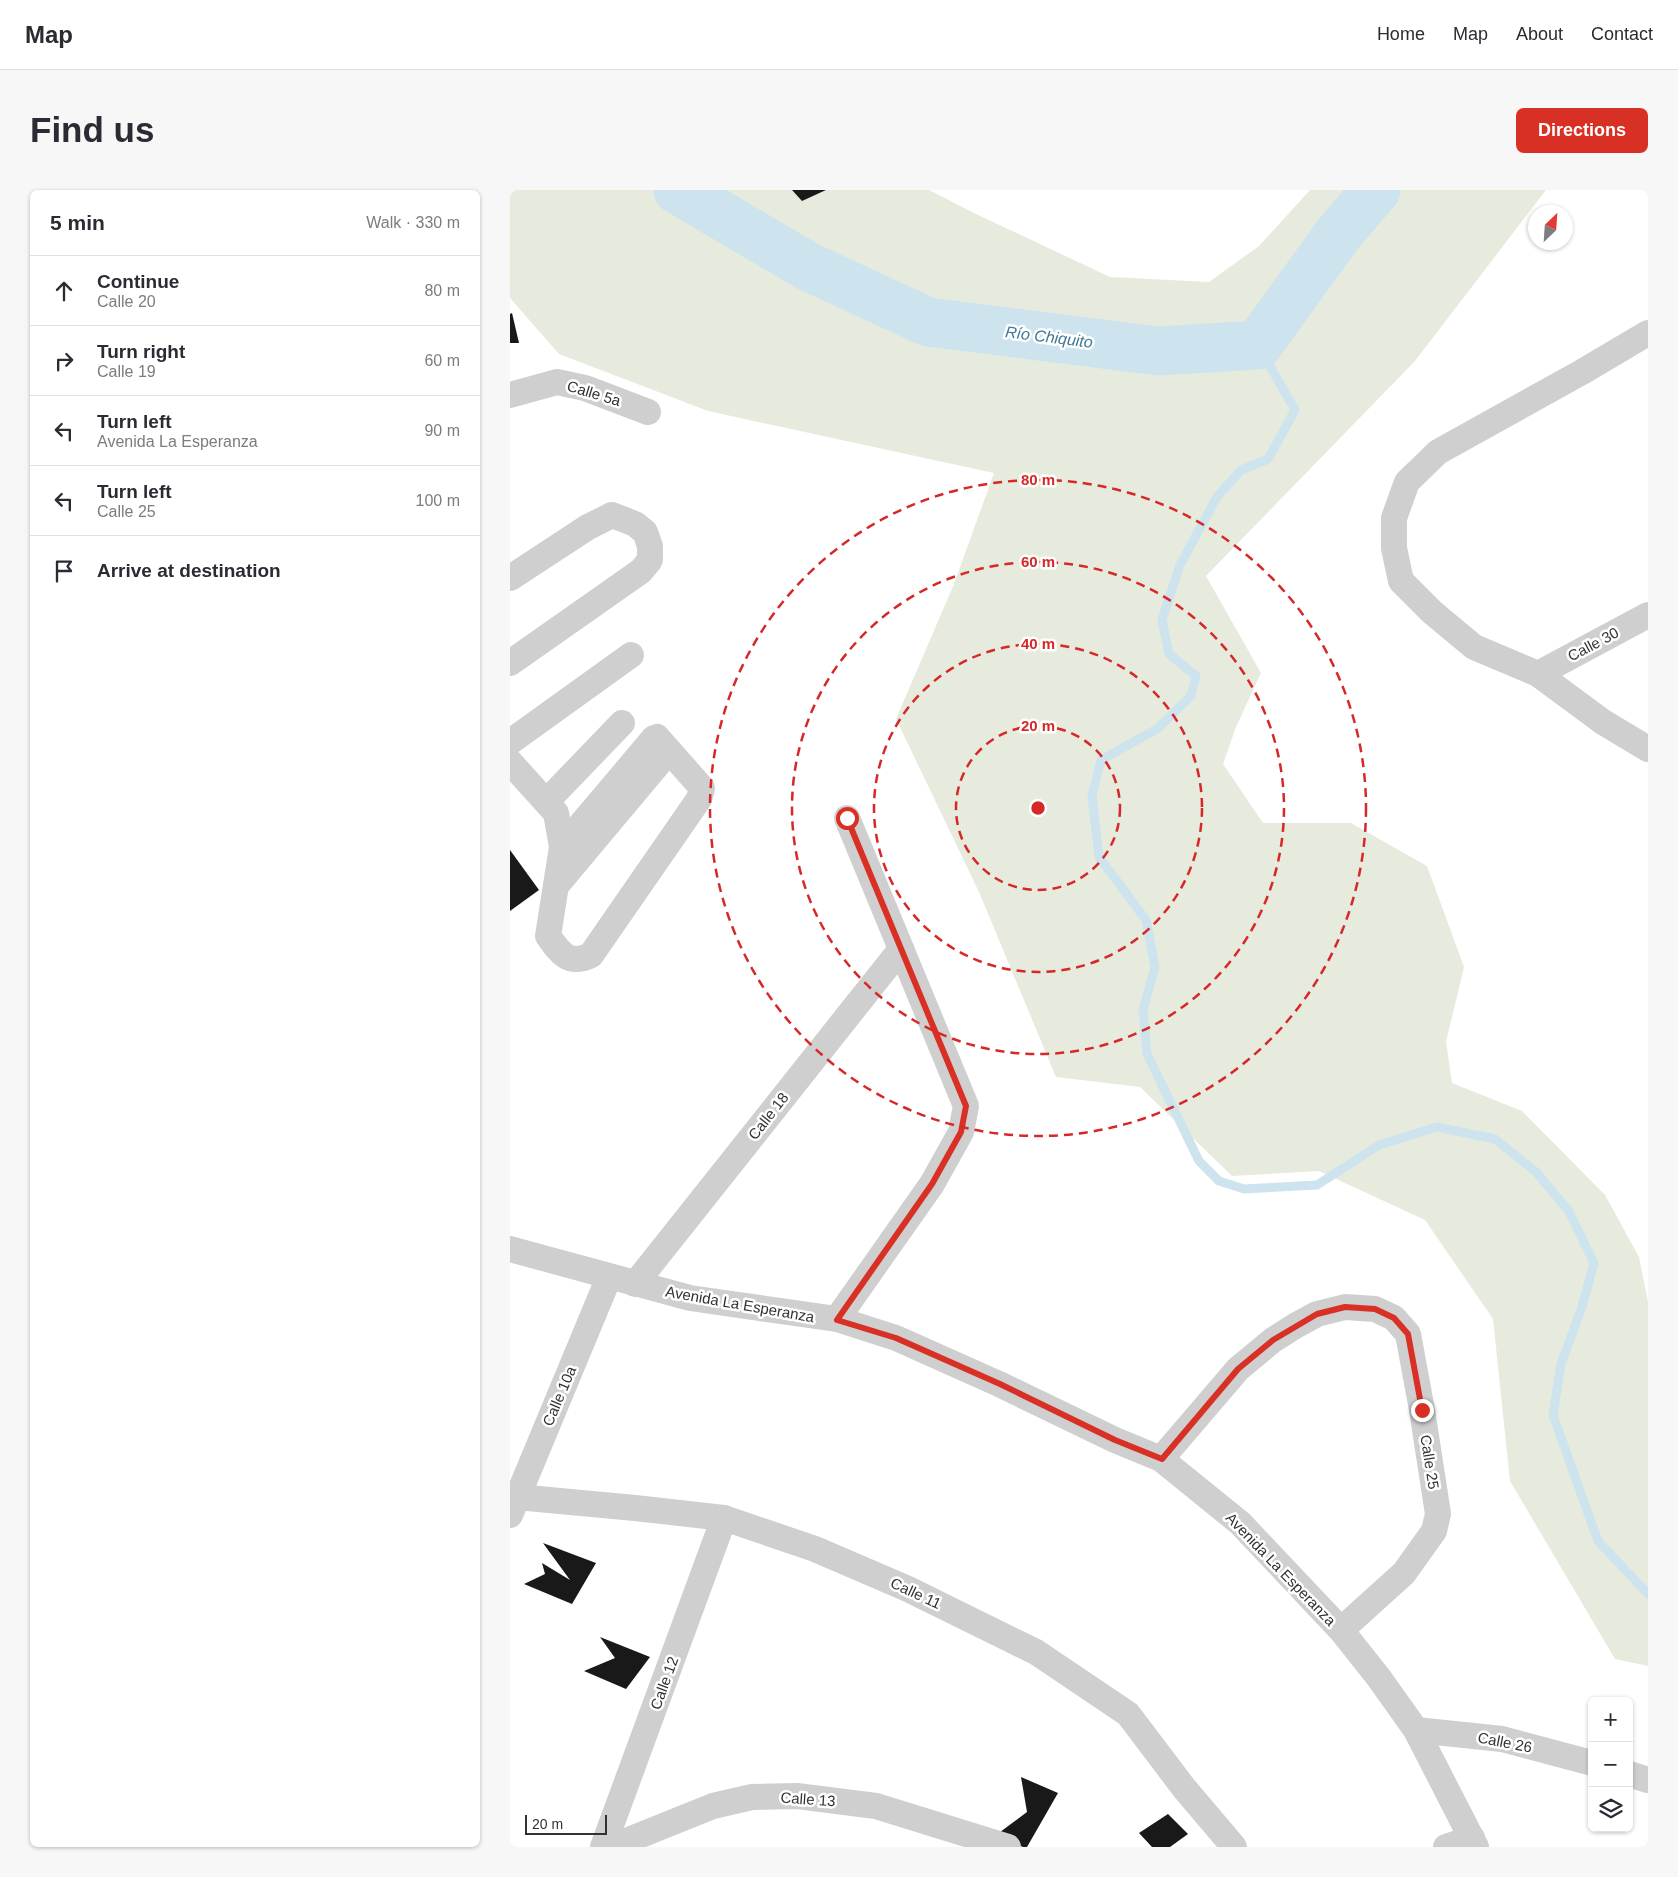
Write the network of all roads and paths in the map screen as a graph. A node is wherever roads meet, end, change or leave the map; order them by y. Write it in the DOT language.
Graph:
graph roads {
  1 [pos="1648,333"];
  2 [pos="510,395"];
  3 [pos="648,412"];
  4 [pos="510,578"];
  5 [pos="1648,615"];
  6 [pos="631,655"];
  7 [pos="510,663"];
  8 [pos="1538,674"];
  9 [pos="622,723"];
  10 [pos="510,742"];
  11 [pos="1648,749"];
  12 [pos="668,751"];
  13 [pos="510,762"];
  14 [pos="547,801"];
  15 [pos="847,818"];
  16 [pos="562,847"];
  17 [pos="556,886"];
  18 [pos="901,949"];
  19 [pos="510,1249"];
  20 [pos="609,1277"];
  21 [pos="635,1284"];
  22 [pos="837,1320"];
  23 [pos="1162,1459"];
  24 [pos="514,1506"];
  25 [pos="724,1518"];
  26 [pos="1341,1630"];
  27 [pos="1416,1730"];
  28 [pos="1588,1762"];
  29 [pos="1633,1775"];
  30 [pos="1648,1780"];
  31 [pos="1474,1842"];
  32 [pos="603,1847"];
  33 [pos="611,1847"];
  34 [pos="1008,1847"];
  35 [pos="1234,1847"];
  36 [pos="1446,1847"];
  1 -- 8 [label="street"];
  2 -- 3 [label="street, Calle 5a"];
  4 -- 7 [label="street"];
  5 -- 8 [label="street, Calle 30"];
  6 -- 10 [label="street"];
  8 -- 11 [label="street"];
  9 -- 14 [label="street"];
  12 -- 16 [label="street"];
  12 -- 17 [label="street"];
  12 -- 17 [label="street"];
  13 -- 14 [label="street"];
  14 -- 16 [label="street"];
  15 -- 18 [label="street"];
  16 -- 17 [label="street"];
  18 -- 21 [label="street, Calle 18"];
  18 -- 22 [label="street"];
  19 -- 20 [label="street, Avenida La Esperanza"];
  20 -- 21 [label="street, Avenida La Esperanza"];
  20 -- 24 [label="street, Calle 10a"];
  21 -- 22 [label="street, Avenida La Esperanza"];
  22 -- 23 [label="street, Avenida La Esperanza"];
  23 -- 26 [label="street, Avenida La Esperanza"];
  23 -- 26 [label="street, Calle 25"];
  24 -- 25 [label="street, Calle 11"];
  25 -- 32 [label="street, Calle 12"];
  25 -- 35 [label="street, Calle 11"];
  26 -- 27 [label="street, Avenida La Esperanza"];
  27 -- 28 [label="street, Calle 26"];
  27 -- 31 [label="street, Avenida La Esperanza"];
  29 -- 30 [label="street"];
  31 -- 36 [label="street"];
  33 -- 34 [label="street, Calle 13"];
}
